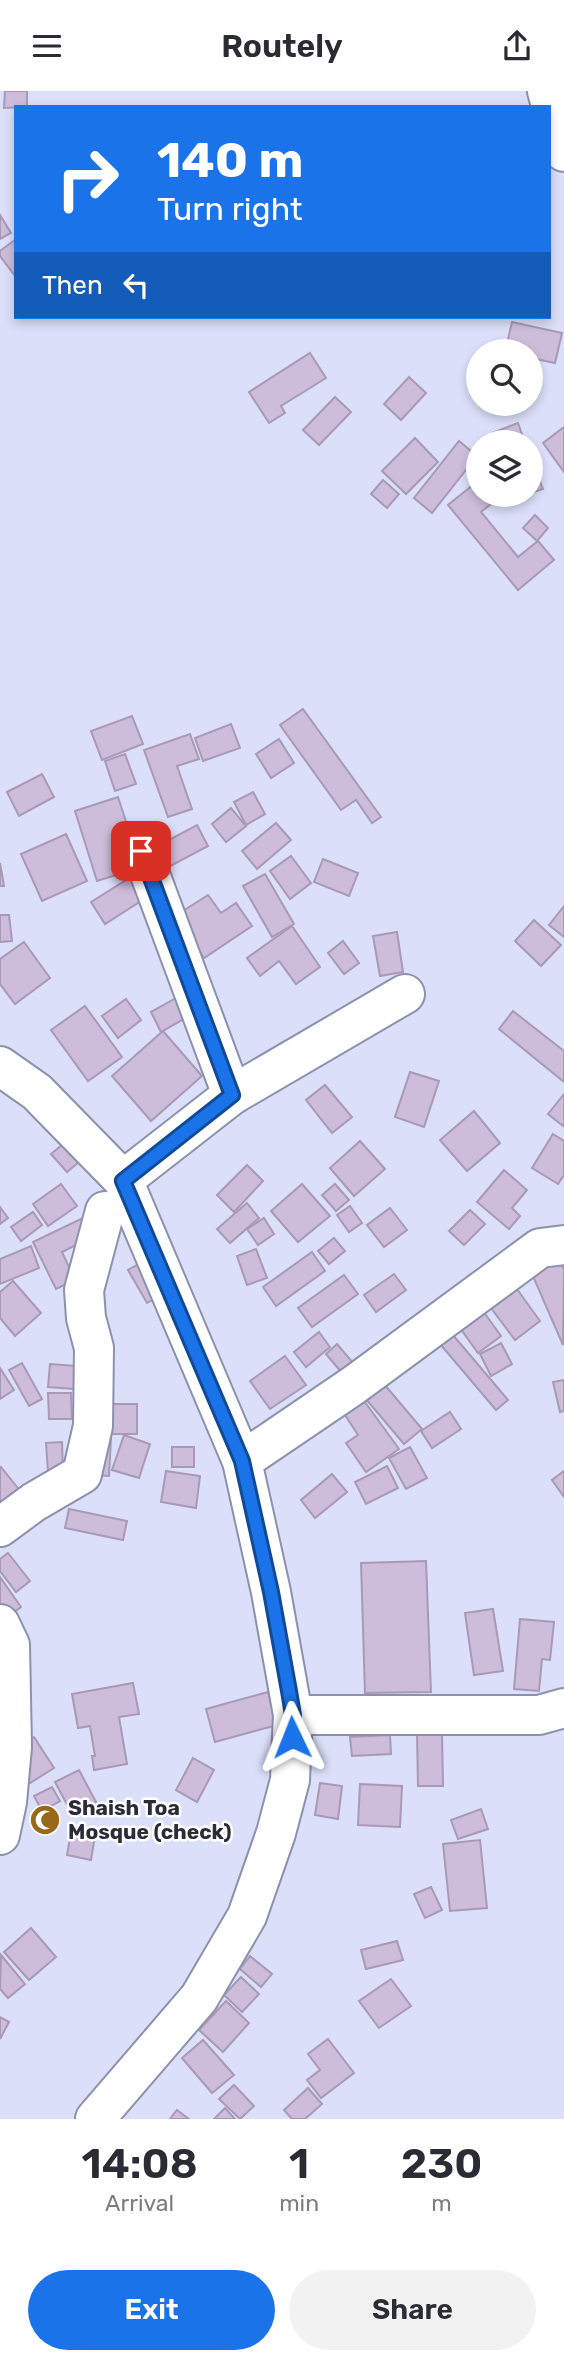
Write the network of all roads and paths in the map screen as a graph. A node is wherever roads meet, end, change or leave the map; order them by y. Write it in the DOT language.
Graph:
graph roads {
  1 [pos="551,105"];
  2 [pos="564,152"];
  3 [pos="141,851"];
  4 [pos="405,994"];
  5 [pos="0,1066"];
  6 [pos="232,1095"];
  7 [pos="114,1196"];
  8 [pos="564,1245"];
  9 [pos="242,1461"];
  10 [pos="0,1527"];
  11 [pos="0,1624"];
  12 [pos="564,1708"];
  13 [pos="293,1715"];
  14 [pos="6,1747"];
  15 [pos="0,1835"];
  16 [pos="95,2119"];
  1 -- 2 [label="street"];
  3 -- 6 [label="street"];
  4 -- 6 [label="street"];
  5 -- 7 [label="street"];
  6 -- 7 [label="street"];
  7 -- 9 [label="street"];
  7 -- 10 [label="street"];
  8 -- 9 [label="street"];
  9 -- 13 [label="street"];
  11 -- 14 [label="street"];
  12 -- 13 [label="street"];
  13 -- 16 [label="street"];
  14 -- 15 [label="street"];
}
